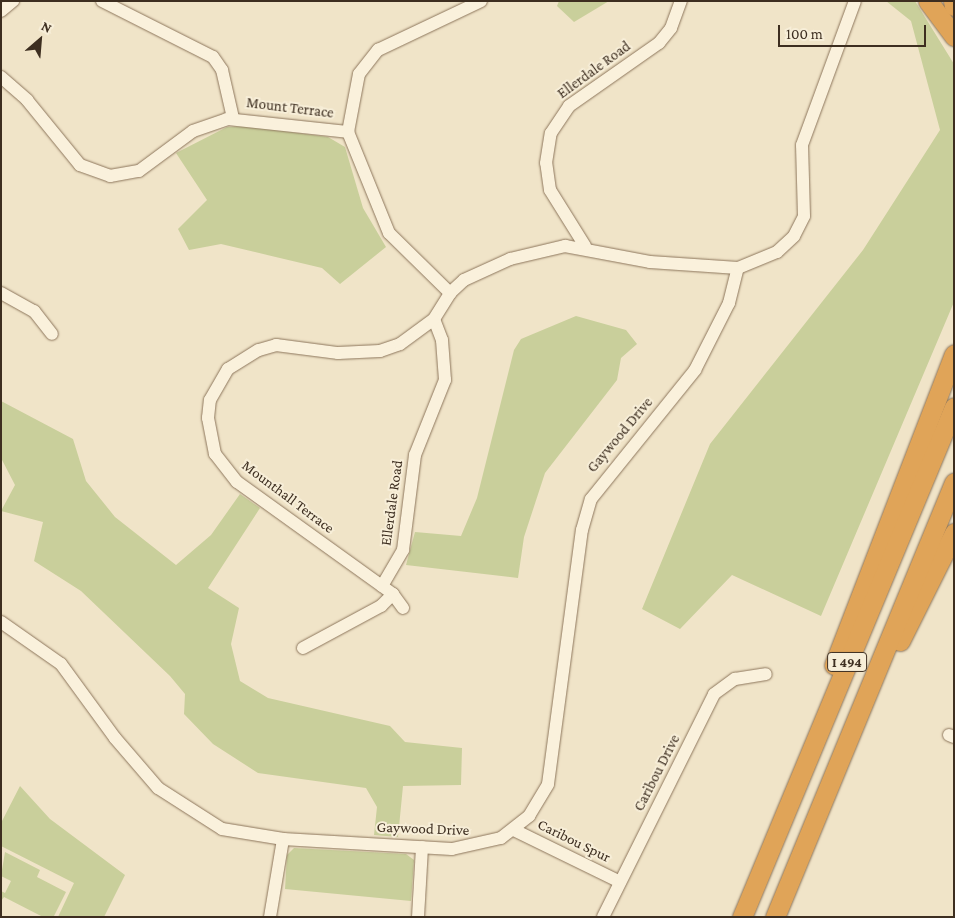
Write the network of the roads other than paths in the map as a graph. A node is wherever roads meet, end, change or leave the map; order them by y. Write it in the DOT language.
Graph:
graph roads {
  1 [pos="13,1"];
  2 [pos="102,1"];
  3 [pos="480,1"];
  4 [pos="681,1"];
  5 [pos="855,1"];
  6 [pos="928,1"];
  7 [pos="953,1"];
  8 [pos="954,6"];
  9 [pos="1,11"];
  10 [pos="954,36"];
  11 [pos="1,77"];
  12 [pos="233,118"];
  13 [pos="348,132"];
  14 [pos="585,246"];
  15 [pos="738,268"];
  16 [pos="1,293"];
  17 [pos="450,293"];
  18 [pos="434,319"];
  19 [pos="52,334"];
  20 [pos="954,354"];
  21 [pos="954,407"];
  22 [pos="954,482"];
  23 [pos="954,533"];
  24 [pos="382,586"];
  25 [pos="393,594"];
  26 [pos="403,608"];
  27 [pos="1,622"];
  28 [pos="303,648"];
  29 [pos="766,674"];
  30 [pos="868,688"];
  31 [pos="811,748"];
  32 [pos="514,830"];
  33 [pos="283,839"];
  34 [pos="422,847"];
  35 [pos="620,882"];
  36 [pos="270,917"];
  37 [pos="418,917"];
  38 [pos="603,917"];
  39 [pos="742,917"];
  40 [pos="775,917"];
  1 -- 9 [label="street"];
  2 -- 12 [label="street"];
  3 -- 13 [label="street"];
  4 -- 14 [label="street, Ellerdale Road"];
  5 -- 15 [label="street"];
  6 -- 10 [label="highway"];
  7 -- 8 [label="highway"];
  11 -- 12 [label="street, Mount Terrace"];
  12 -- 13 [label="street, Mount Terrace"];
  13 -- 17 [label="street, Mount Terrace"];
  14 -- 15 [label="street"];
  14 -- 17 [label="street"];
  15 -- 32 [label="street, Gaywood Drive"];
  16 -- 19 [label="street"];
  17 -- 18 [label="street"];
  18 -- 24 [label="street, Ellerdale Road"];
  18 -- 24 [label="street, Mounthall Terrace"];
  20 -- 31 [label="highway"];
  21 -- 31 [label="highway, I 494"];
  22 -- 30 [label="highway, I 494"];
  23 -- 30 [label="highway"];
  24 -- 25 [label="street, Mounthall Terrace"];
  25 -- 26 [label="street, Mounthall Terrace"];
  25 -- 28 [label="street"];
  27 -- 33 [label="street, Gaywood Drive"];
  29 -- 35 [label="street, Caribou Drive"];
  30 -- 40 [label="highway, I 494"];
  31 -- 39 [label="highway, I 494"];
  32 -- 34 [label="street, Gaywood Drive"];
  32 -- 35 [label="street, Caribou Spur"];
  33 -- 34 [label="street, Gaywood Drive"];
  33 -- 36 [label="street"];
  34 -- 37 [label="street"];
  35 -- 38 [label="street, Caribou Drive"];
}
